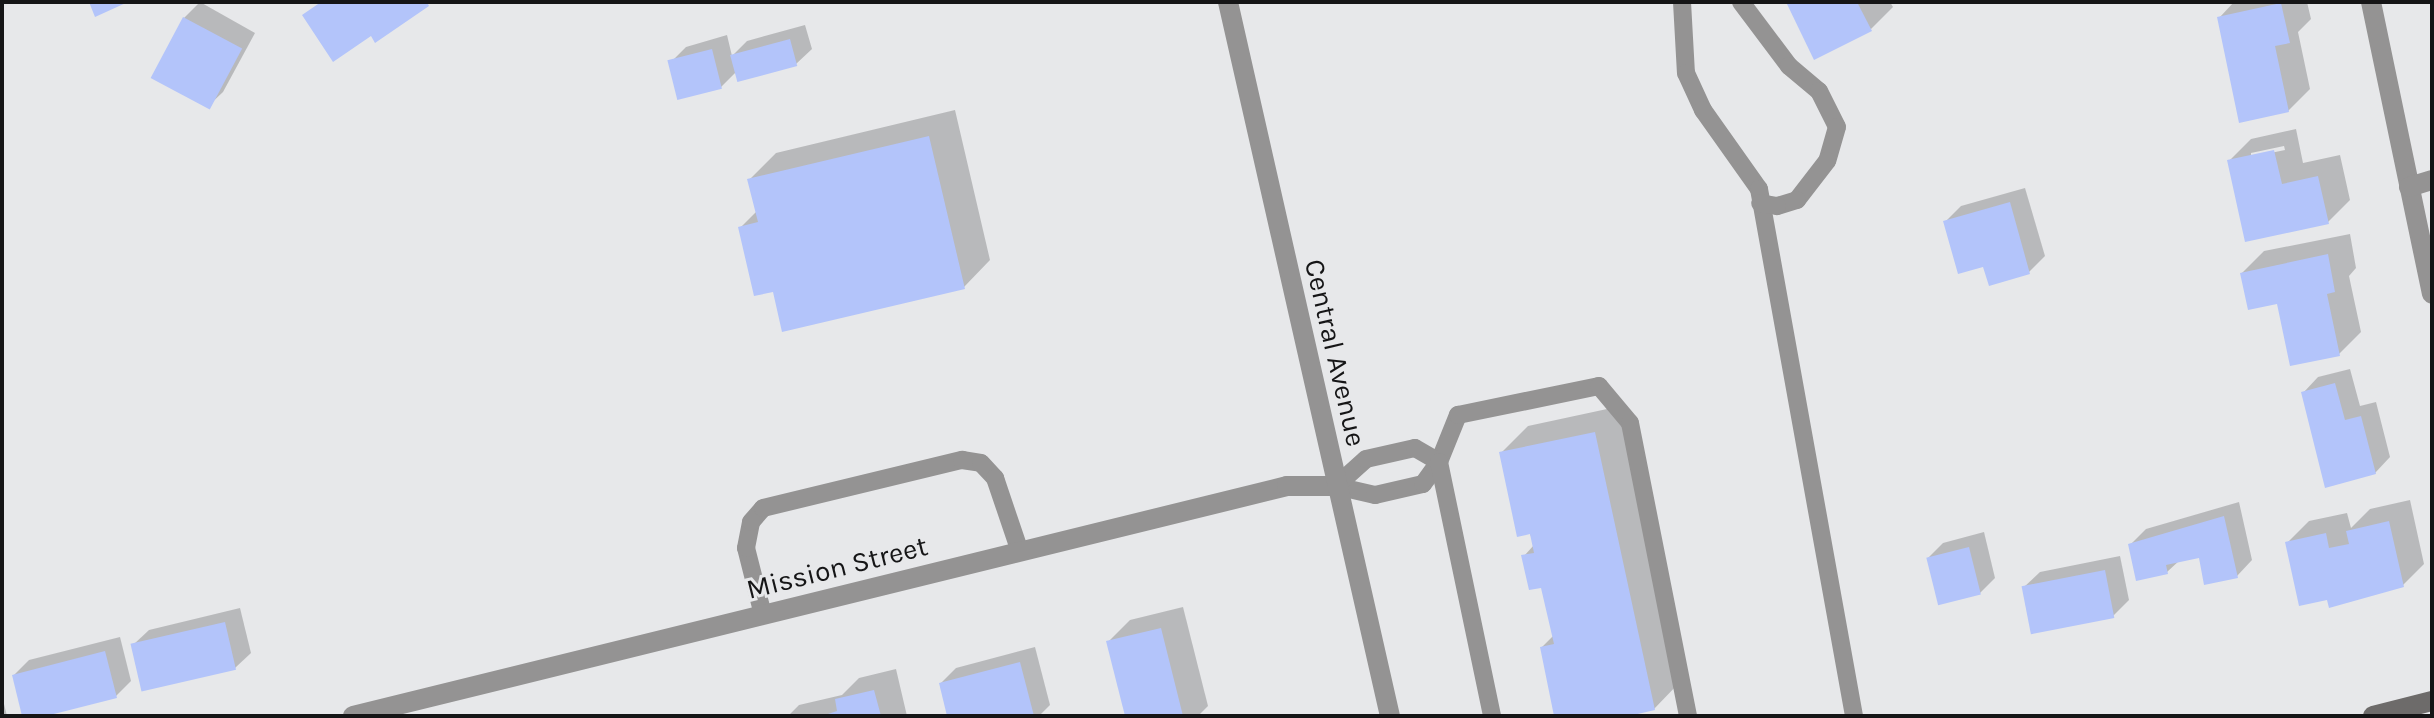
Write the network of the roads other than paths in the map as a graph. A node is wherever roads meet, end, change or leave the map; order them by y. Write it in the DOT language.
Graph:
graph roads {
  1 [pos="1228,2"];
  2 [pos="1682,2"];
  3 [pos="1741,2"];
  4 [pos="2371,2"];
  5 [pos="2432,180"];
  6 [pos="2409,187"];
  7 [pos="1760,203"];
  8 [pos="2432,294"];
  9 [pos="1439,462"];
  10 [pos="1336,486"];
  11 [pos="1020,552"];
  12 [pos="763,615"];
  13 [pos="2432,701"];
  14 [pos="353,716"];
  15 [pos="1390,716"];
  16 [pos="1492,716"];
  17 [pos="1688,716"];
  18 [pos="1854,716"];
  19 [pos="2373,716"];
  1 -- 10 [label="street, Central Avenue"];
  2 -- 7 [label="lane"];
  3 -- 7 [label="lane"];
  4 -- 6 [label="street"];
  5 -- 6 [label="street"];
  6 -- 8 [label="street"];
  7 -- 18 [label="lane"];
  9 -- 10 [label="lane"];
  9 -- 10 [label="lane"];
  9 -- 16 [label="lane"];
  9 -- 17 [label="lane"];
  10 -- 11 [label="street, Mission Street"];
  10 -- 15 [label="street, Central Avenue"];
  11 -- 12 [label="street, Mission Street"];
  11 -- 12 [label="lane"];
  12 -- 14 [label="street, Mission Street"];
  13 -- 19 [label="main road"];
}
